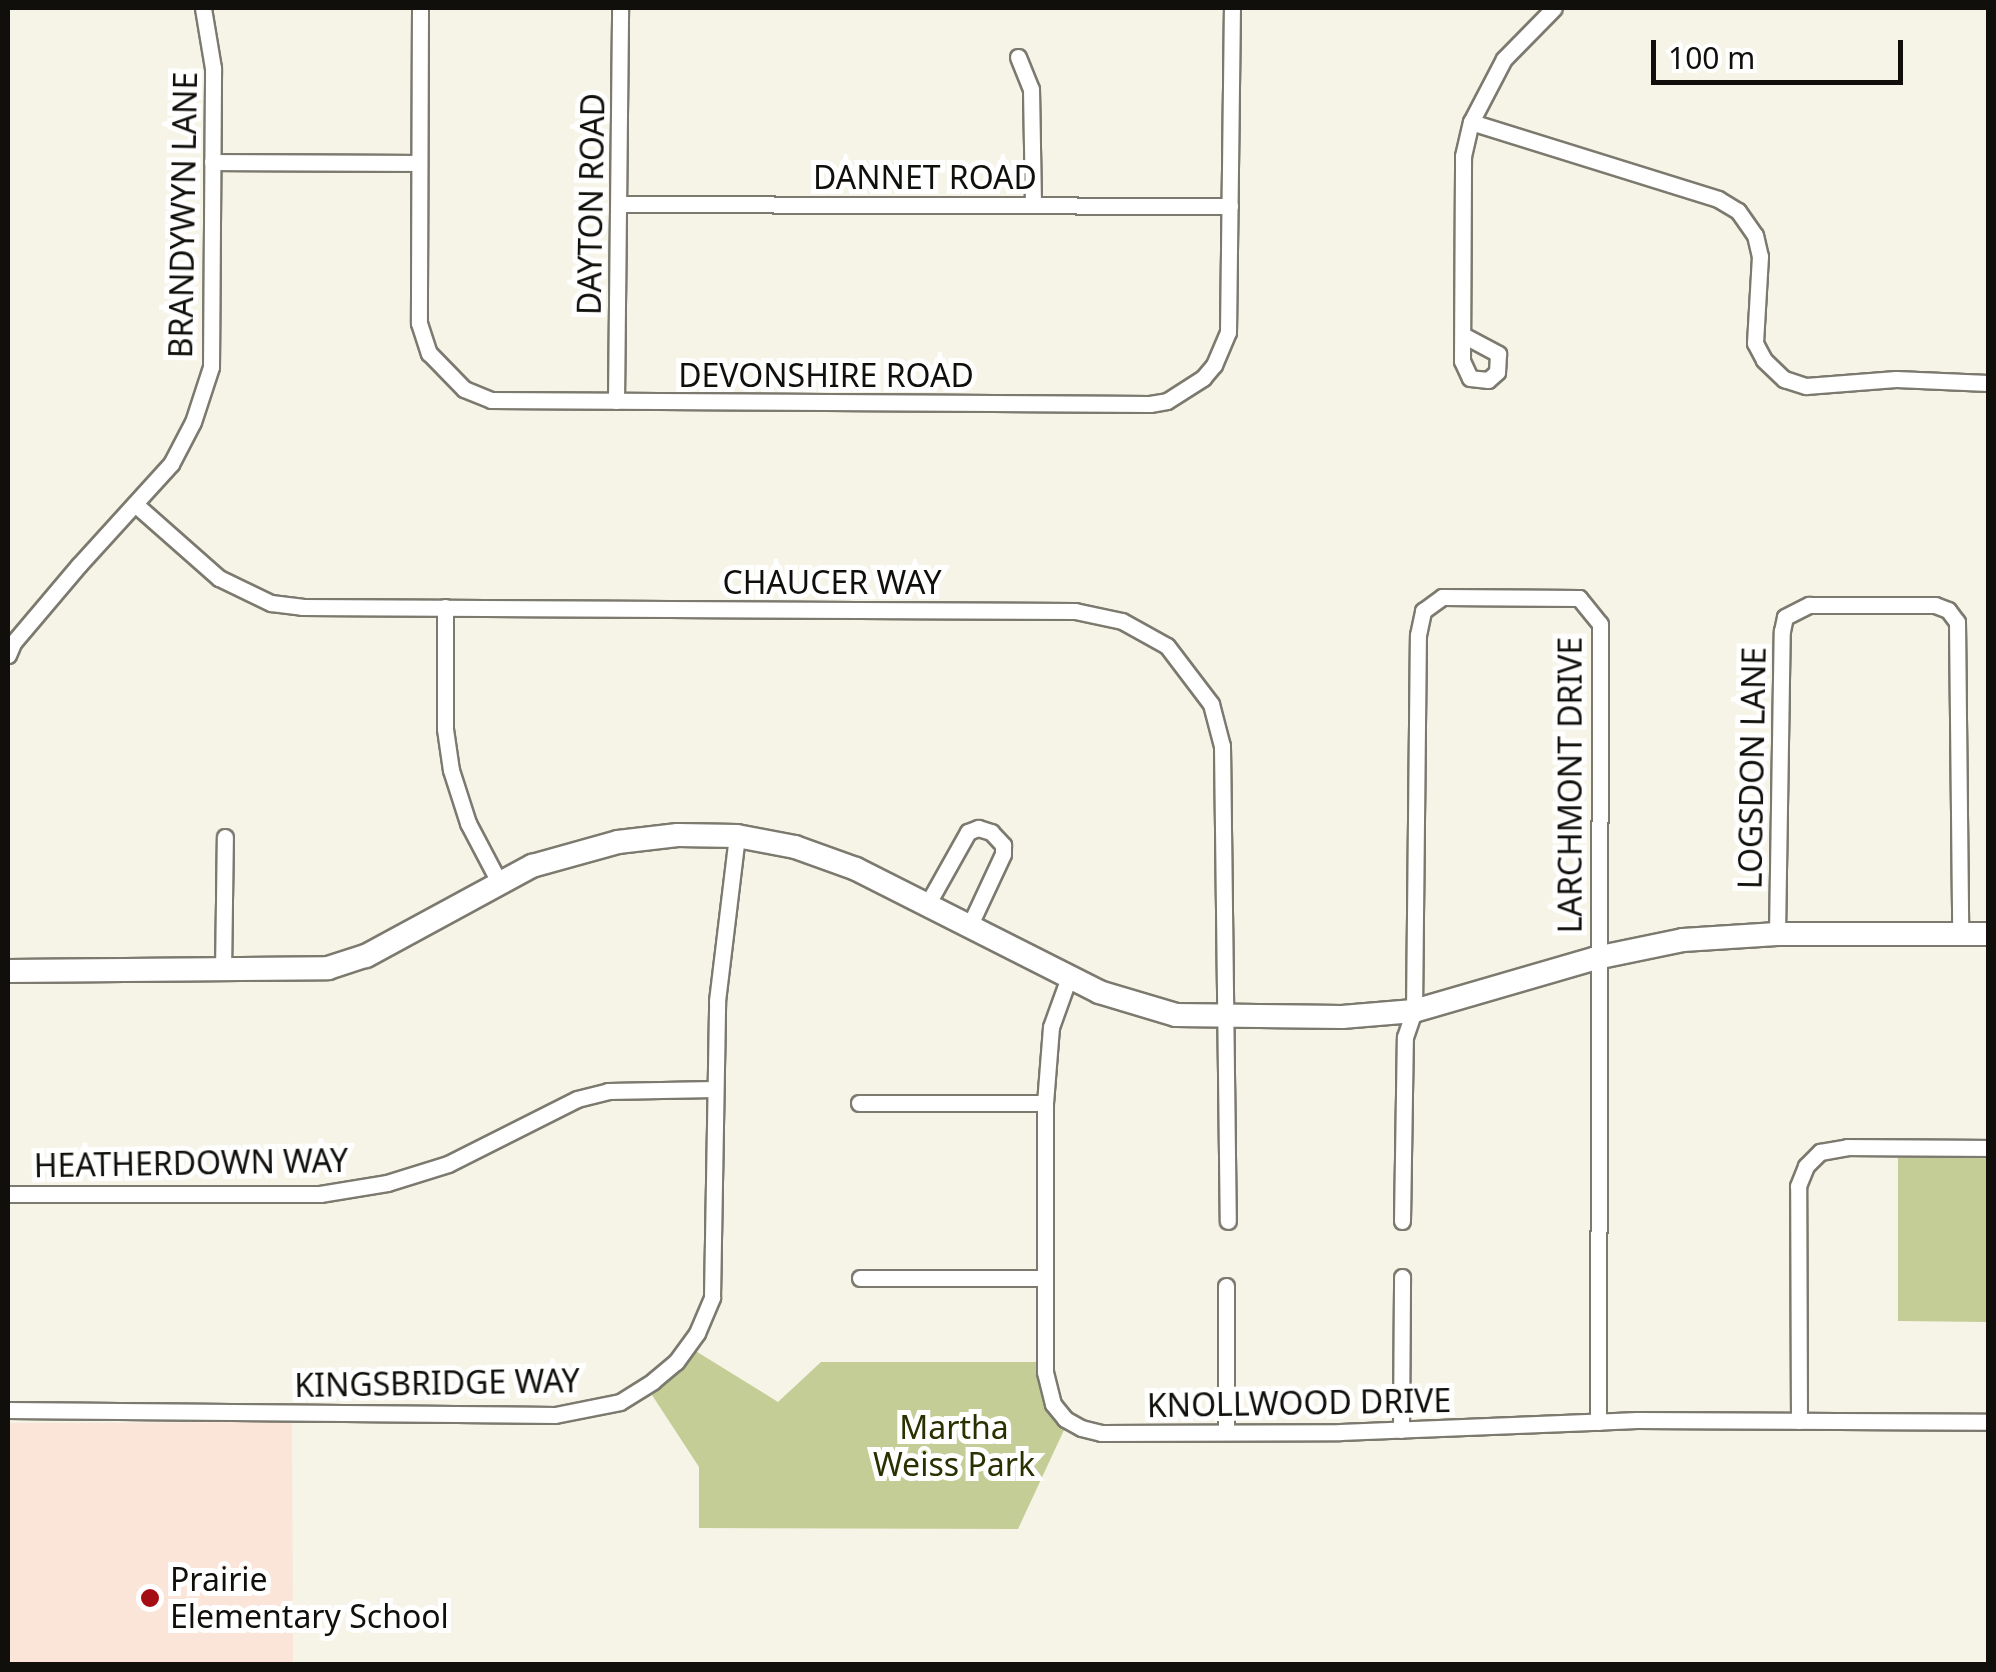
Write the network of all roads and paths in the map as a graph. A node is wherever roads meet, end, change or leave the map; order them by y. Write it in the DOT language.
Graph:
graph roads {
  1 [pos="203,8"];
  2 [pos="420,8"];
  3 [pos="620,8"];
  4 [pos="1232,8"];
  5 [pos="1554,8"];
  6 [pos="1018,57"];
  7 [pos="1471,122"];
  8 [pos="212,162"];
  9 [pos="417,163"];
  10 [pos="620,204"];
  11 [pos="1033,204"];
  12 [pos="1230,206"];
  13 [pos="1463,335"];
  14 [pos="1988,383"];
  15 [pos="616,401"];
  16 [pos="134,504"];
  17 [pos="445,607"];
  18 [pos="8,655"];
  19 [pos="225,836"];
  20 [pos="737,836"];
  21 [pos="500,884"];
  22 [pos="927,905"];
  23 [pos="969,927"];
  24 [pos="1777,934"];
  25 [pos="1960,934"];
  26 [pos="1988,934"];
  27 [pos="1596,958"];
  28 [pos="8,971"];
  29 [pos="224,972"];
  30 [pos="1069,977"];
  31 [pos="1414,1012"];
  32 [pos="1226,1018"];
  33 [pos="715,1089"];
  34 [pos="858,1103"];
  35 [pos="1045,1103"];
  36 [pos="1988,1148"];
  37 [pos="8,1194"];
  38 [pos="1402,1220"];
  39 [pos="1228,1221"];
  40 [pos="1402,1277"];
  41 [pos="860,1278"];
  42 [pos="1044,1278"];
  43 [pos="1226,1286"];
  44 [pos="8,1410"];
  45 [pos="1799,1421"];
  46 [pos="1598,1422"];
  47 [pos="1988,1422"];
  48 [pos="1402,1430"];
  49 [pos="1226,1432"];
  1 -- 8 [label="street, BRANDYWYN LANE"];
  2 -- 9 [label="street, DEVONSHIRE ROAD"];
  3 -- 10 [label="street, DAYTON ROAD"];
  4 -- 12 [label="street, DEVONSHIRE ROAD"];
  5 -- 7 [label="street"];
  6 -- 11 [label="street"];
  7 -- 13 [label="street"];
  7 -- 14 [label="street"];
  8 -- 9 [label="street"];
  8 -- 16 [label="street, BRANDYWYN LANE"];
  9 -- 15 [label="street, DEVONSHIRE ROAD"];
  10 -- 11 [label="street, DANNET ROAD"];
  10 -- 15 [label="street, DAYTON ROAD"];
  11 -- 12 [label="street, DANNET ROAD"];
  12 -- 15 [label="street, DEVONSHIRE ROAD"];
  16 -- 17 [label="street, CHAUCER WAY"];
  16 -- 18 [label="street, BRANDYWYN LANE"];
  17 -- 21 [label="street"];
  17 -- 32 [label="street, CHAUCER WAY"];
  19 -- 29 [label="street"];
  20 -- 21 [label="street"];
  20 -- 22 [label="street"];
  20 -- 33 [label="street, KINGSBRIDGE WAY"];
  21 -- 29 [label="street"];
  22 -- 23 [label="street"];
  22 -- 23 [label="street"];
  23 -- 30 [label="street"];
  24 -- 25 [label="street"];
  24 -- 25 [label="street, LOGSDON LANE"];
  24 -- 27 [label="street"];
  25 -- 26 [label="street"];
  27 -- 31 [label="street"];
  27 -- 31 [label="street, LARCHMONT DRIVE"];
  27 -- 46 [label="street, LARCHMONT DRIVE"];
  28 -- 29 [label="street"];
  30 -- 32 [label="street"];
  30 -- 35 [label="street, KNOLLWOOD DRIVE"];
  31 -- 32 [label="street"];
  31 -- 38 [label="street"];
  32 -- 39 [label="street, CHAUCER WAY"];
  33 -- 37 [label="street, HEATHERDOWN WAY"];
  33 -- 44 [label="street, KINGSBRIDGE WAY"];
  34 -- 35 [label="street"];
  35 -- 42 [label="street, KNOLLWOOD DRIVE"];
  36 -- 45 [label="street"];
  40 -- 48 [label="street"];
  41 -- 42 [label="street"];
  42 -- 49 [label="street, KNOLLWOOD DRIVE"];
  43 -- 49 [label="street"];
  45 -- 46 [label="street, KNOLLWOOD DRIVE"];
  45 -- 47 [label="street, KNOLLWOOD DRIVE"];
  46 -- 48 [label="street, KNOLLWOOD DRIVE"];
  48 -- 49 [label="street, KNOLLWOOD DRIVE"];
}
